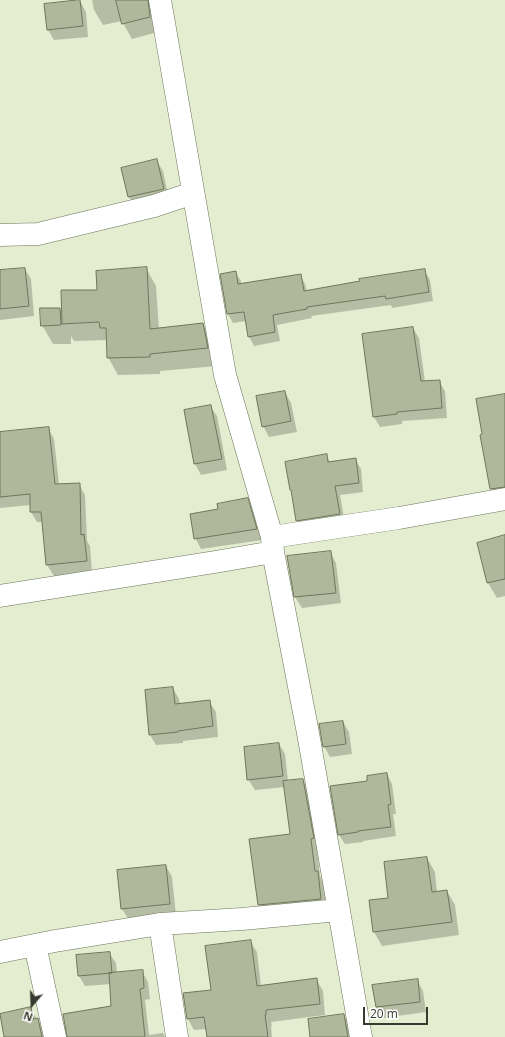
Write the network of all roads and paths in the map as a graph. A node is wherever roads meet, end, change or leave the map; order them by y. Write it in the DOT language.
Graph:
graph roads {
  1 [pos="160,0"];
  2 [pos="193,194"];
  3 [pos="0,235"];
  4 [pos="505,499"];
  5 [pos="272,545"];
  6 [pos="0,596"];
  7 [pos="339,910"];
  8 [pos="160,924"];
  9 [pos="35,945"];
  10 [pos="0,952"];
  11 [pos="55,1037"];
  12 [pos="177,1037"];
  13 [pos="361,1037"];
  1 -- 2 [label="street"];
  2 -- 3 [label="street"];
  2 -- 5 [label="street"];
  4 -- 5 [label="street"];
  5 -- 6 [label="street"];
  5 -- 7 [label="street"];
  7 -- 8 [label="street"];
  7 -- 13 [label="street"];
  8 -- 9 [label="street"];
  8 -- 12 [label="street"];
  9 -- 10 [label="street"];
  9 -- 11 [label="street"];
}
